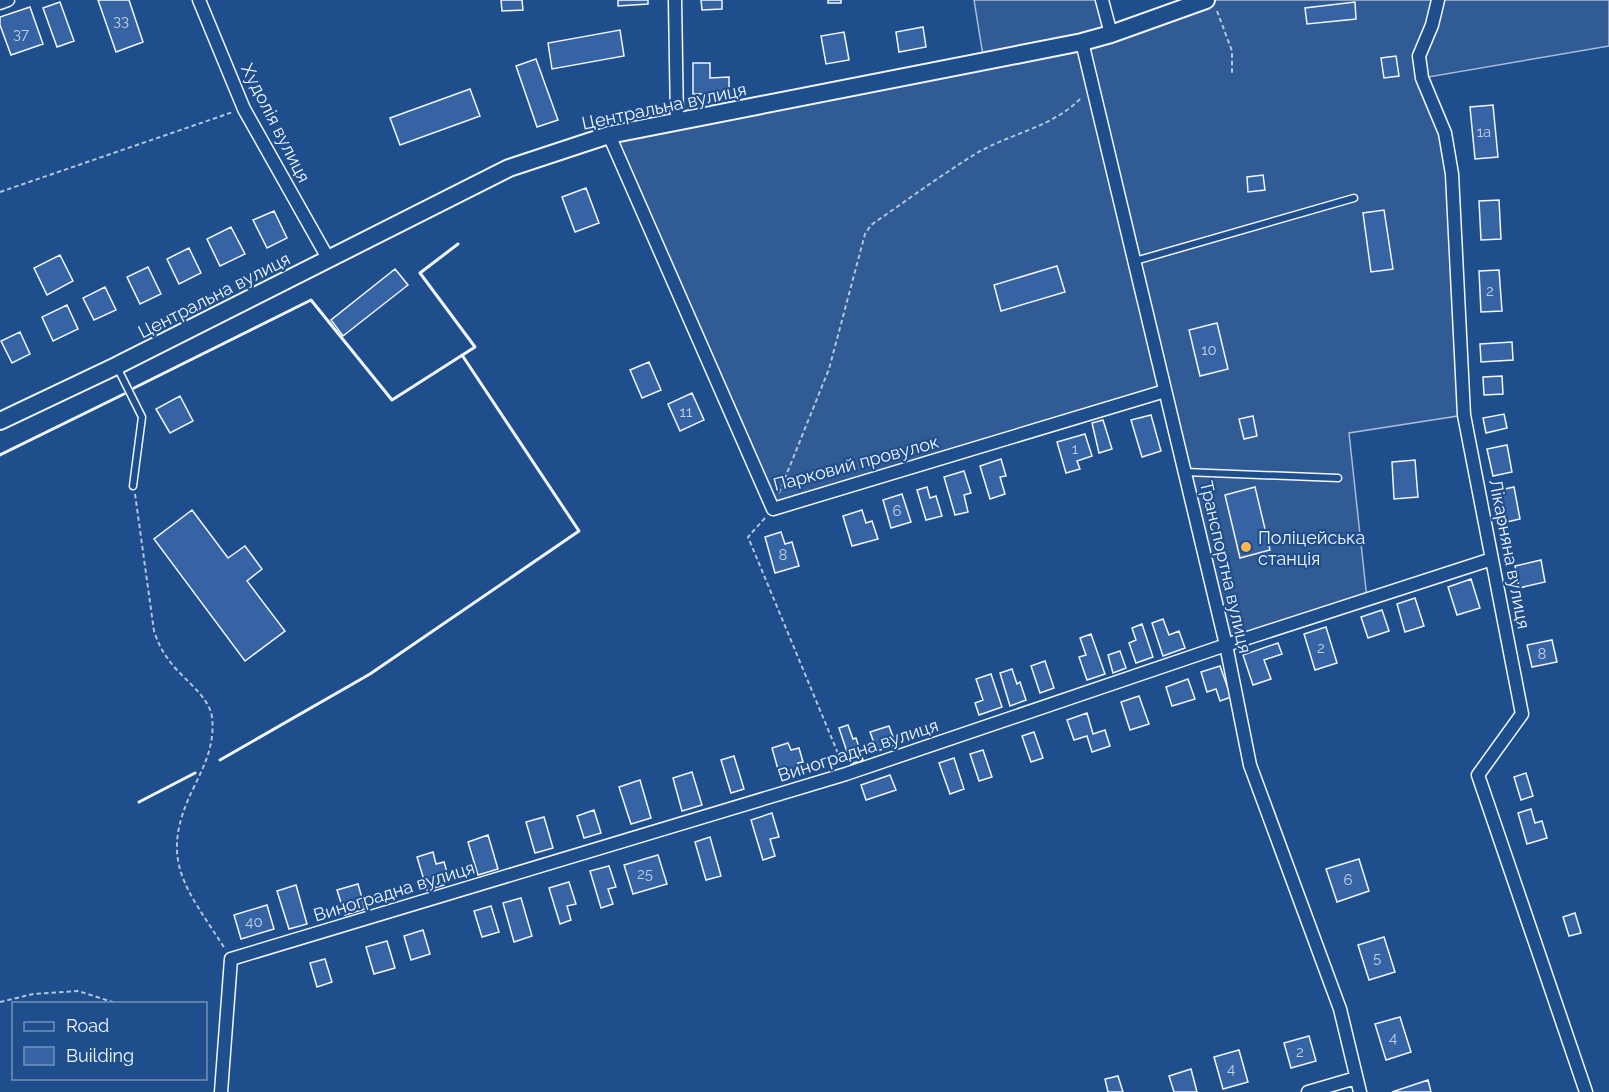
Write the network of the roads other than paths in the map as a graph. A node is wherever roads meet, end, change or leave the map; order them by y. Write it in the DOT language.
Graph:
graph roads {
  1 [pos="8,0"];
  2 [pos="199,0"];
  3 [pos="675,0"];
  4 [pos="1102,0"];
  5 [pos="1438,0"];
  6 [pos="0,3"];
  7 [pos="1212,5"];
  8 [pos="1112,34"];
  9 [pos="1082,42"];
  10 [pos="677,121"];
  11 [pos="609,135"];
  12 [pos="1354,198"];
  13 [pos="329,260"];
  14 [pos="1134,261"];
  15 [pos="116,366"];
  16 [pos="1166,392"];
  17 [pos="0,421"];
  18 [pos="1185,472"];
  19 [pos="1338,478"];
  20 [pos="133,486"];
  21 [pos="1492,559"];
  22 [pos="1226,645"];
  23 [pos="1356,1078"];
  24 [pos="221,1092"];
  25 [pos="1308,1092"];
  26 [pos="1360,1092"];
  27 [pos="1586,1092"];
  1 -- 6 [label="street"];
  2 -- 13 [label="street, Худолія вулиця"];
  3 -- 10 [label="street"];
  4 -- 8 [label="street"];
  5 -- 21 [label="street, Лікарняна вулиця"];
  7 -- 8 [label="street, Центральна вулиця"];
  8 -- 9 [label="street, Центральна вулиця"];
  9 -- 10 [label="street, Центральна вулиця"];
  9 -- 14 [label="street, Транспортна вулиця"];
  10 -- 11 [label="street, Центральна вулиця"];
  11 -- 13 [label="street, Центральна вулиця"];
  11 -- 16 [label="street, Парковий провулок"];
  12 -- 14 [label="lane"];
  13 -- 15 [label="street, Центральна вулиця"];
  14 -- 16 [label="street, Транспортна вулиця"];
  15 -- 17 [label="street, Центральна вулиця"];
  15 -- 20 [label="lane"];
  16 -- 18 [label="street, Транспортна вулиця"];
  18 -- 19 [label="lane"];
  18 -- 22 [label="street, Транспортна вулиця"];
  21 -- 22 [label="street, Виноградна вулиця"];
  21 -- 27 [label="street, Лікарняна вулиця"];
  22 -- 23 [label="street, Транспортна вулиця"];
  22 -- 24 [label="street, Виноградна вулиця"];
  23 -- 25 [label="street"];
  23 -- 26 [label="street, Транспортна вулиця"];
}
